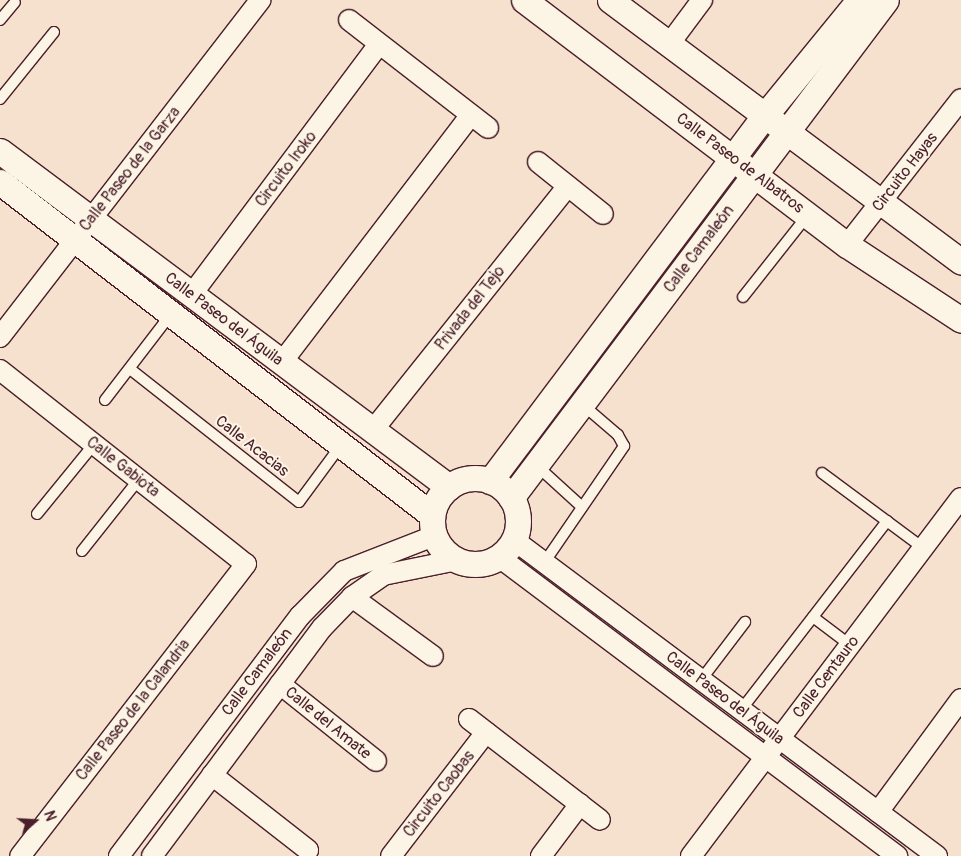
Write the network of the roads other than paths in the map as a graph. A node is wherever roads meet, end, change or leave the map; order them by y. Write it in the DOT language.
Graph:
graph roads {
  1 [pos="260,0"];
  2 [pos="524,0"];
  3 [pos="610,0"];
  4 [pos="702,0"];
  5 [pos="859,0"];
  6 [pos="886,0"];
  7 [pos="15,2"];
  8 [pos="0,20"];
  9 [pos="349,20"];
  10 [pos="54,32"];
  11 [pos="380,44"];
  12 [pos="670,44"];
  13 [pos="0,99"];
  14 [pos="961,99"];
  15 [pos="766,114"];
  16 [pos="471,115"];
  17 [pos="488,128"];
  18 [pos="788,130"];
  19 [pos="0,151"];
  20 [pos="733,157"];
  21 [pos="538,162"];
  22 [pos="755,174"];
  23 [pos="0,182"];
  24 [pos="568,186"];
  25 [pos="884,200"];
  26 [pos="603,214"];
  27 [pos="808,215"];
  28 [pos="92,219"];
  29 [pos="76,238"];
  30 [pos="848,245"];
  31 [pos="961,262"];
  32 [pos="192,294"];
  33 [pos="743,297"];
  34 [pos="172,313"];
  35 [pos="961,320"];
  36 [pos="0,337"];
  37 [pos="282,362"];
  38 [pos="130,369"];
  39 [pos="0,370"];
  40 [pos="105,400"];
  41 [pos="582,404"];
  42 [pos="373,430"];
  43 [pos="94,444"];
  44 [pos="342,444"];
  45 [pos="536,465"];
  46 [pos="822,473"];
  47 [pos="138,479"];
  48 [pos="490,480"];
  49 [pos="449,487"];
  50 [pos="511,498"];
  51 [pos="961,498"];
  52 [pos="582,507"];
  53 [pos="37,514"];
  54 [pos="887,521"];
  55 [pos="433,525"];
  56 [pos="923,548"];
  57 [pos="506,549"];
  58 [pos="82,551"];
  59 [pos="457,560"];
  60 [pos="544,563"];
  61 [pos="246,564"];
  62 [pos="352,597"];
  63 [pos="813,617"];
  64 [pos="745,622"];
  65 [pos="850,645"];
  66 [pos="433,656"];
  67 [pos="701,680"];
  68 [pos="280,684"];
  69 [pos="961,699"];
  70 [pos="741,710"];
  71 [pos="469,719"];
  72 [pos="486,732"];
  73 [pos="779,738"];
  74 [pos="765,756"];
  75 [pos="376,762"];
  76 [pos="212,775"];
  77 [pos="580,804"];
  78 [pos="878,812"];
  79 [pos="600,820"];
  80 [pos="308,850"];
  81 [pos="20,856"];
  82 [pos="119,856"];
  83 [pos="152,856"];
  84 [pos="391,856"];
  85 [pos="540,856"];
  86 [pos="691,856"];
  87 [pos="897,856"];
  88 [pos="937,856"];
  1 -- 28 [label="street, Calle Paseo de la Garza"];
  2 -- 20 [label="street, Calle Paseo de Albatros"];
  3 -- 12 [label="street"];
  4 -- 12 [label="street"];
  5 -- 15 [label="street, Calle Camaleón"];
  6 -- 18 [label="street, Calle Camaleón"];
  7 -- 8 [label="lane"];
  9 -- 11 [label="street"];
  10 -- 13 [label="lane"];
  11 -- 16 [label="street"];
  11 -- 32 [label="street, Circuito Iroko"];
  12 -- 15 [label="street"];
  14 -- 25 [label="street, Circuito Hayas"];
  15 -- 18 [label="street"];
  15 -- 20 [label="street, Calle Camaleón"];
  16 -- 17 [label="street"];
  16 -- 37 [label="street"];
  18 -- 22 [label="street, Calle Camaleón"];
  18 -- 25 [label="street"];
  19 -- 28 [label="street, Calle Paseo del Águila"];
  20 -- 22 [label="street, Calle Paseo de Albatros"];
  20 -- 48 [label="street, Calle Camaleón"];
  21 -- 24 [label="street"];
  22 -- 27 [label="street, Calle Paseo de Albatros"];
  22 -- 41 [label="street, Calle Camaleón"];
  23 -- 29 [label="street, Calle Paseo del Águila"];
  24 -- 26 [label="street"];
  24 -- 42 [label="street, Privada del Tejo"];
  25 -- 30 [label="street, Circuito Hayas"];
  25 -- 31 [label="street"];
  27 -- 30 [label="street, Calle Paseo de Albatros"];
  27 -- 33 [label="lane"];
  28 -- 29 [label="street, Calle Paseo de la Garza"];
  28 -- 32 [label="street, Calle Paseo del Águila"];
  29 -- 34 [label="street, Calle Paseo del Águila"];
  29 -- 36 [label="street, Calle Paseo de la Garza"];
  30 -- 35 [label="street, Calle Paseo de Albatros"];
  32 -- 37 [label="street, Calle Paseo del Águila"];
  34 -- 38 [label="lane"];
  34 -- 44 [label="street, Calle Paseo del Águila"];
  37 -- 42 [label="street, Calle Paseo del Águila"];
  38 -- 40 [label="lane"];
  38 -- 44 [label="lane, Calle Acacias"];
  39 -- 43 [label="street, Calle Gabiota"];
  41 -- 45 [label="street, Calle Camaleón"];
  41 -- 52 [label="lane"];
  42 -- 49 [label="street, Calle Paseo del Águila"];
  43 -- 47 [label="street, Calle Gabiota"];
  43 -- 53 [label="lane"];
  44 -- 55 [label="street, Calle Paseo del Águila"];
  45 -- 50 [label="street, Calle Camaleón"];
  45 -- 52 [label="lane"];
  46 -- 54 [label="lane"];
  47 -- 58 [label="lane"];
  47 -- 61 [label="street, Calle Gabiota"];
  48 -- 49 [label="street"];
  48 -- 50 [label="street"];
  49 -- 55 [label="street"];
  50 -- 57 [label="street"];
  51 -- 56 [label="street, Calle Centauro"];
  52 -- 60 [label="lane"];
  54 -- 56 [label="lane"];
  54 -- 63 [label="lane"];
  55 -- 59 [label="street"];
  55 -- 82 [label="street, Calle Camaleón"];
  56 -- 65 [label="street, Calle Centauro"];
  57 -- 59 [label="street"];
  57 -- 60 [label="street, Calle Paseo del Águila"];
  57 -- 74 [label="street, Calle Paseo del Águila"];
  59 -- 62 [label="street, Calle Camaleón"];
  60 -- 67 [label="street, Calle Paseo del Águila"];
  61 -- 81 [label="street, Calle Paseo de la Calandria"];
  62 -- 66 [label="street"];
  62 -- 68 [label="street, Calle Camaleón"];
  63 -- 65 [label="lane"];
  63 -- 70 [label="lane"];
  64 -- 67 [label="lane"];
  65 -- 73 [label="street, Calle Centauro"];
  67 -- 70 [label="street, Calle Paseo del Águila"];
  68 -- 75 [label="street, Calle del Amate"];
  68 -- 76 [label="street, Calle Camaleón"];
  69 -- 78 [label="street"];
  70 -- 73 [label="street, Calle Paseo del Águila"];
  71 -- 72 [label="street"];
  72 -- 77 [label="street"];
  72 -- 84 [label="street, Circuito Caobas"];
  73 -- 74 [label="street, Calle Centauro"];
  73 -- 78 [label="street, Calle Paseo del Águila"];
  74 -- 86 [label="street, Calle Centauro"];
  74 -- 87 [label="street, Calle Paseo del Águila"];
  76 -- 80 [label="street"];
  76 -- 83 [label="street, Calle Camaleón"];
  77 -- 79 [label="street"];
  77 -- 85 [label="street"];
  78 -- 88 [label="street, Calle Paseo del Águila"];
}
